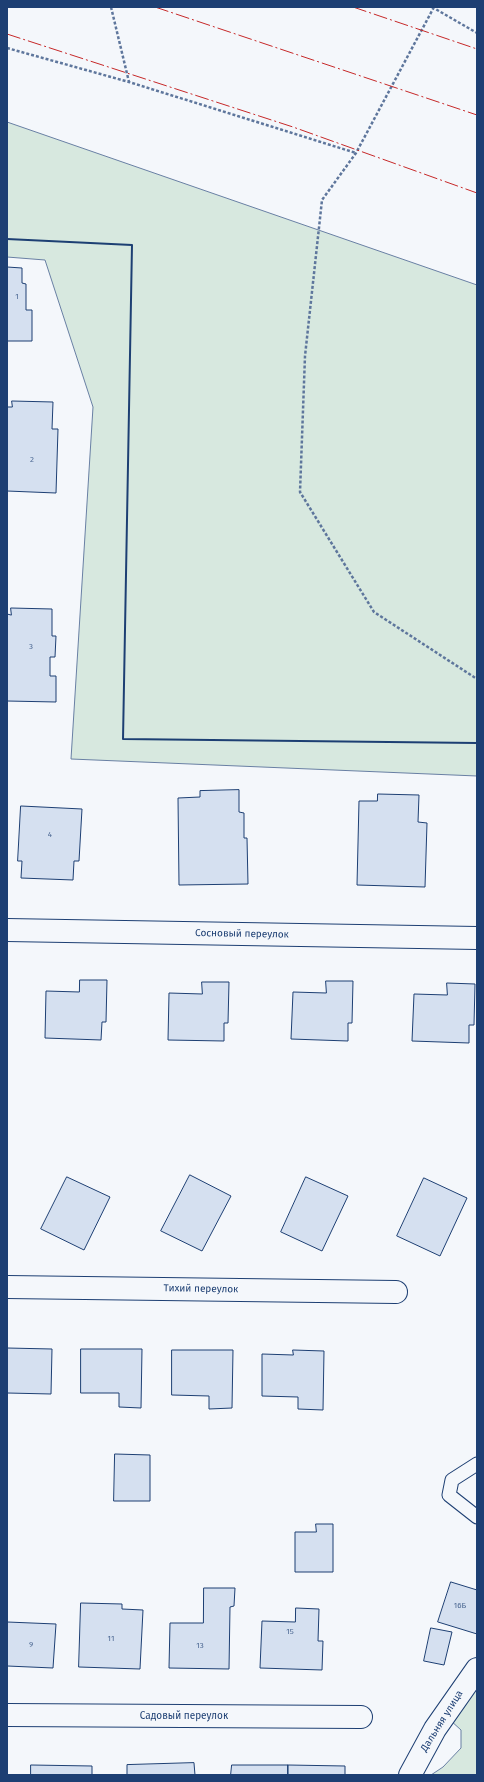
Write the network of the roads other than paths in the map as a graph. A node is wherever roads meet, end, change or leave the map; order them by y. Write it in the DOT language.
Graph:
graph roads {
  1 [pos="7,930"];
  2 [pos="477,938"];
  3 [pos="7,1287"];
  4 [pos="396,1292"];
  5 [pos="477,1464"];
  6 [pos="477,1517"];
  7 [pos="477,1669"];
  8 [pos="7,1715"];
  9 [pos="361,1717"];
  10 [pos="410,1775"];
  1 -- 2 [label="street, Сосновый переулок"];
  3 -- 4 [label="street, Тихий переулок"];
  5 -- 6 [label="lane"];
  7 -- 10 [label="street, Дальняя улица"];
  8 -- 9 [label="street, Садовый переулок"];
}
